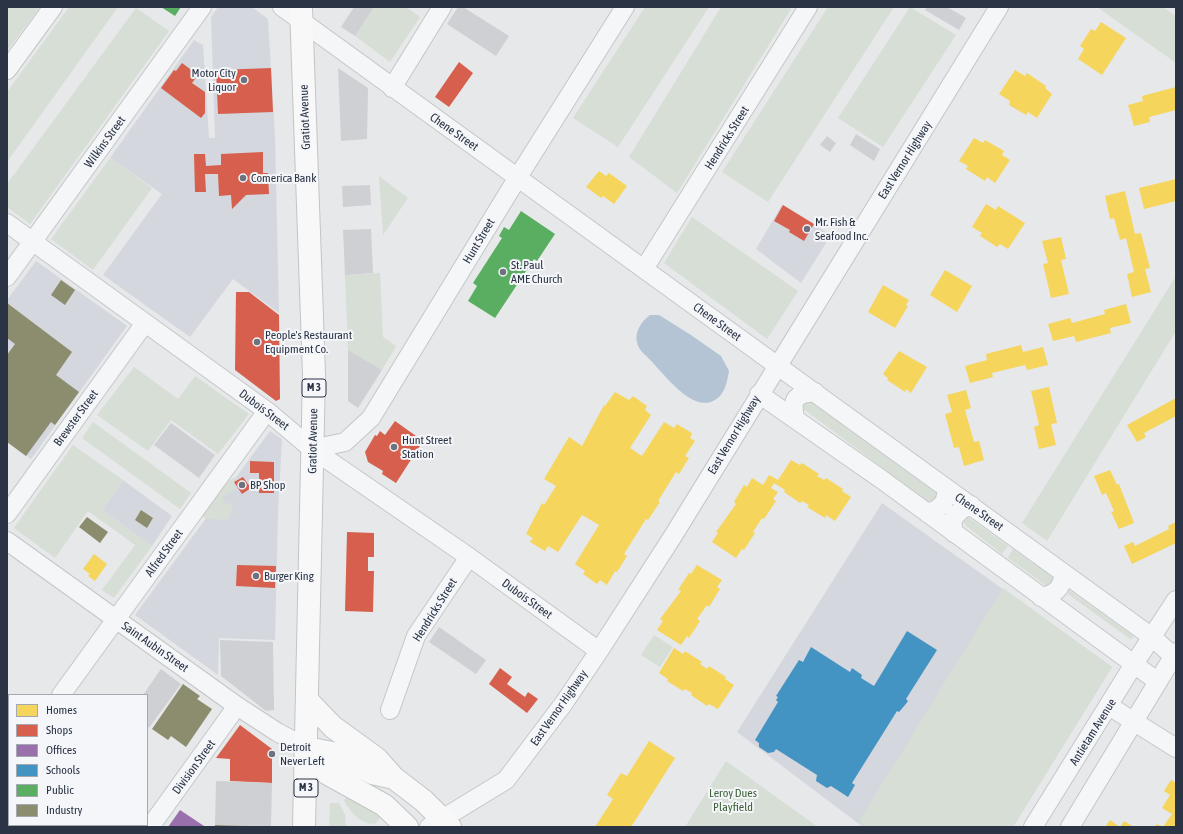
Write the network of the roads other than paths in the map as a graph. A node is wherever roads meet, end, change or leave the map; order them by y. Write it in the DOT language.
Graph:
graph roads {
  1 [pos="53,7"];
  2 [pos="202,7"];
  3 [pos="282,7"];
  4 [pos="442,7"];
  5 [pos="625,7"];
  6 [pos="808,7"];
  7 [pos="999,7"];
  8 [pos="302,14"];
  9 [pos="7,70"];
  10 [pos="392,88"];
  11 [pos="518,177"];
  12 [pos="7,224"];
  13 [pos="33,242"];
  14 [pos="644,269"];
  15 [pos="7,277"];
  16 [pos="145,323"];
  17 [pos="778,365"];
  18 [pos="815,392"];
  19 [pos="759,394"];
  20 [pos="267,411"];
  21 [pos="794,418"];
  22 [pos="312,449"];
  23 [pos="946,489"];
  24 [pos="971,505"];
  25 [pos="927,513"];
  26 [pos="7,514"];
  27 [pos="954,533"];
  28 [pos="7,541"];
  29 [pos="469,557"];
  30 [pos="1064,574"];
  31 [pos="1041,597"];
  32 [pos="1174,609"];
  33 [pos="116,619"];
  34 [pos="1152,637"];
  35 [pos="600,651"];
  36 [pos="1174,654"];
  37 [pos="1134,664"];
  38 [pos="1157,681"];
  39 [pos="62,694"];
  40 [pos="308,701"];
  41 [pos="237,706"];
  42 [pos="1110,706"];
  43 [pos="390,710"];
  44 [pos="1133,721"];
  45 [pos="307,748"];
  46 [pos="1176,748"];
  47 [pos="394,778"];
  48 [pos="441,824"];
  49 [pos="150,827"];
  50 [pos="304,827"];
  51 [pos="407,827"];
  52 [pos="1033,827"];
  53 [pos="1070,827"];
  1 -- 9 [label="street"];
  2 -- 13 [label="street, Wilkins Street"];
  3 -- 8 [label="street, Chene Street"];
  4 -- 10 [label="street"];
  5 -- 11 [label="street, Hunt Street"];
  6 -- 14 [label="street, Hendricks Street"];
  7 -- 17 [label="street, East Vernor Highway"];
  8 -- 10 [label="street, Chene Street"];
  8 -- 22 [label="main road, Gratiot Avenue / M 3"];
  10 -- 11 [label="street, Chene Street"];
  11 -- 14 [label="street, Chene Street"];
  11 -- 22 [label="street, Hunt Street"];
  12 -- 13 [label="street, Dubois Street"];
  13 -- 15 [label="street, Wilkins Street"];
  13 -- 16 [label="street, Dubois Street"];
  14 -- 17 [label="street, Chene Street"];
  16 -- 20 [label="street, Dubois Street"];
  16 -- 26 [label="street, Brewster Street"];
  17 -- 18 [label="street, Chene Street"];
  17 -- 19 [label="street, East Vernor Highway"];
  18 -- 21 [label="street"];
  18 -- 23 [label="street, Chene Street"];
  19 -- 21 [label="street"];
  19 -- 35 [label="street, East Vernor Highway"];
  20 -- 22 [label="street, Dubois Street"];
  20 -- 33 [label="street, Alfred Street"];
  21 -- 25 [label="street"];
  22 -- 29 [label="street, Dubois Street"];
  22 -- 40 [label="main road, Gratiot Avenue / M 3"];
  23 -- 24 [label="street, Chene Street"];
  23 -- 25 [label="street"];
  24 -- 27 [label="street"];
  24 -- 30 [label="street, Chene Street"];
  25 -- 27 [label="street"];
  27 -- 31 [label="street"];
  28 -- 33 [label="street, Saint Aubin Street"];
  29 -- 35 [label="street, Dubois Street"];
  29 -- 43 [label="street, Hendricks Street"];
  30 -- 31 [label="street"];
  30 -- 34 [label="street, Chene Street"];
  31 -- 37 [label="street"];
  32 -- 34 [label="street"];
  33 -- 39 [label="street, Alfred Street"];
  33 -- 41 [label="street, Saint Aubin Street"];
  34 -- 36 [label="street, Chene Street"];
  34 -- 37 [label="street, Antietam Avenue"];
  35 -- 48 [label="street, East Vernor Highway"];
  36 -- 38 [label="street"];
  37 -- 38 [label="street"];
  37 -- 42 [label="street, Antietam Avenue"];
  38 -- 44 [label="street"];
  40 -- 45 [label="main road, Gratiot Avenue / M 3"];
  40 -- 47 [label="main road"];
  41 -- 45 [label="street, Saint Aubin Street"];
  41 -- 49 [label="street, Division Street"];
  42 -- 44 [label="street"];
  42 -- 52 [label="street, Antietam Avenue"];
  44 -- 46 [label="street"];
  44 -- 53 [label="street"];
  45 -- 47 [label="main road, Saint Aubin Street"];
  45 -- 50 [label="main road, Gratiot Avenue / M 3"];
  45 -- 51 [label="main road, Saint Aubin Street"];
  47 -- 48 [label="main road, Saint Aubin Street"];
}
